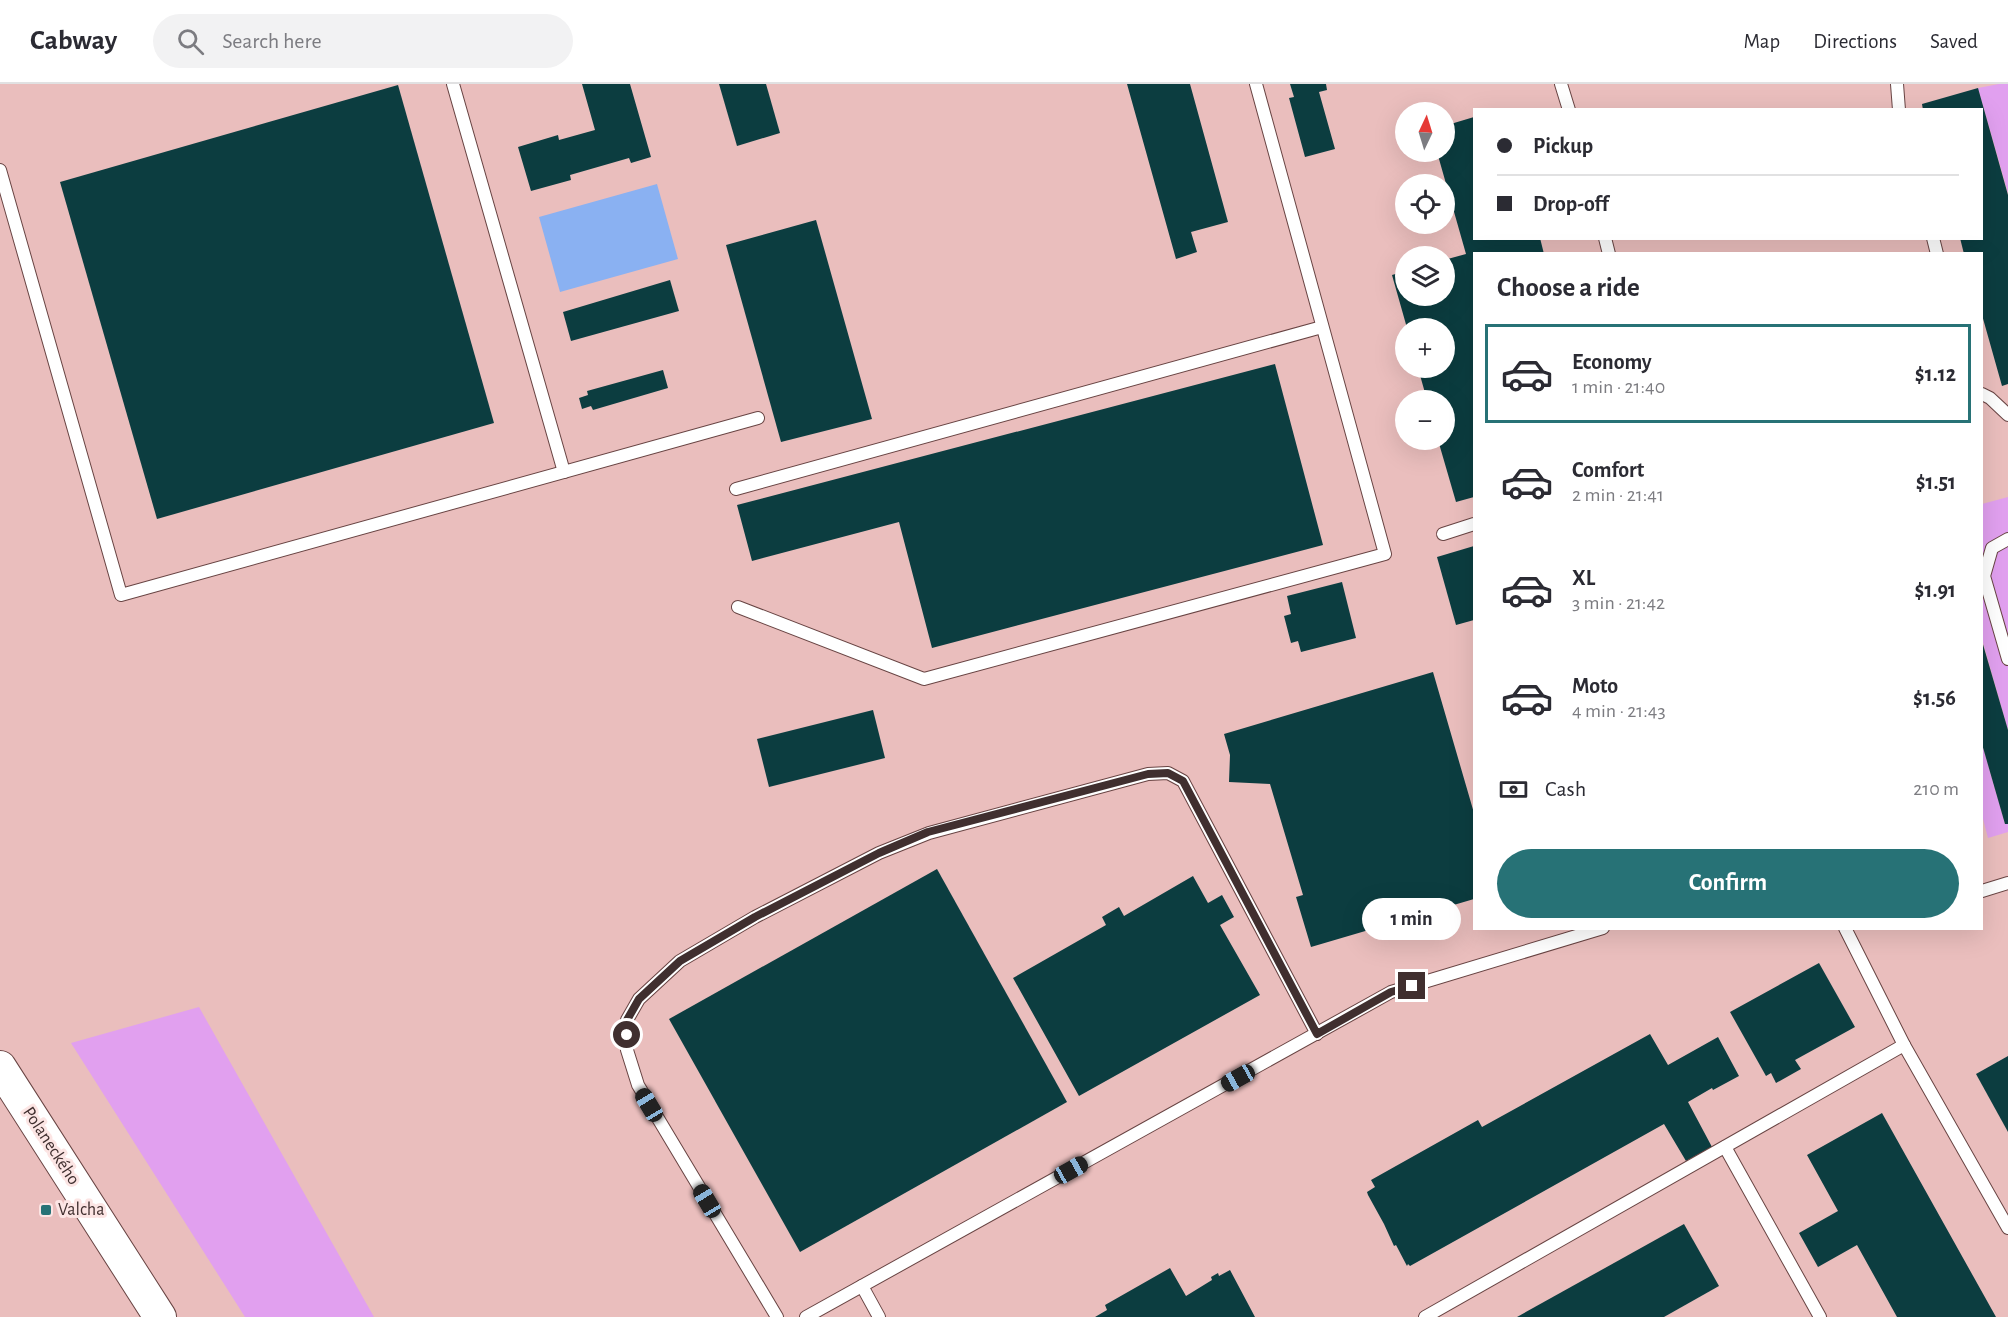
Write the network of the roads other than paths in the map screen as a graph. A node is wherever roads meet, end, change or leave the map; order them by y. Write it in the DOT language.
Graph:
graph roads {
  1 [pos="453,84"];
  2 [pos="1256,84"];
  3 [pos="1561,84"];
  4 [pos="1897,84"];
  5 [pos="1568,108"];
  6 [pos="1899,108"];
  7 [pos="0,170"];
  8 [pos="1322,327"];
  9 [pos="1983,394"];
  10 [pos="2008,415"];
  11 [pos="758,418"];
  12 [pos="564,472"];
  13 [pos="736,489"];
  14 [pos="1473,524"];
  15 [pos="1443,534"];
  16 [pos="2008,538"];
  17 [pos="738,607"];
  18 [pos="2008,659"];
  19 [pos="2008,884"];
  20 [pos="1983,891"];
  21 [pos="1596,930"];
  22 [pos="1846,930"];
  23 [pos="1317,1034"];
  24 [pos="1904,1045"];
  25 [pos="0,1067"];
  26 [pos="1725,1147"];
  27 [pos="2008,1228"];
  28 [pos="862,1286"];
  29 [pos="160,1317"];
  30 [pos="777,1317"];
  31 [pos="806,1317"];
  32 [pos="879,1317"];
  33 [pos="1425,1317"];
  34 [pos="1820,1317"];
  1 -- 12 [label="lane"];
  2 -- 8 [label="lane"];
  3 -- 5 [label="lane"];
  4 -- 6 [label="lane"];
  7 -- 12 [label="lane"];
  8 -- 13 [label="lane"];
  8 -- 17 [label="lane"];
  9 -- 10 [label="lane"];
  11 -- 12 [label="lane"];
  14 -- 15 [label="lane"];
  16 -- 18 [label="lane"];
  19 -- 20 [label="lane"];
  21 -- 23 [label="lane"];
  22 -- 24 [label="lane"];
  23 -- 28 [label="lane"];
  23 -- 30 [label="lane"];
  24 -- 26 [label="lane"];
  24 -- 27 [label="lane"];
  25 -- 29 [label="street, Polaneckého"];
  26 -- 33 [label="lane"];
  26 -- 34 [label="lane"];
  28 -- 31 [label="lane"];
  28 -- 32 [label="lane"];
}
